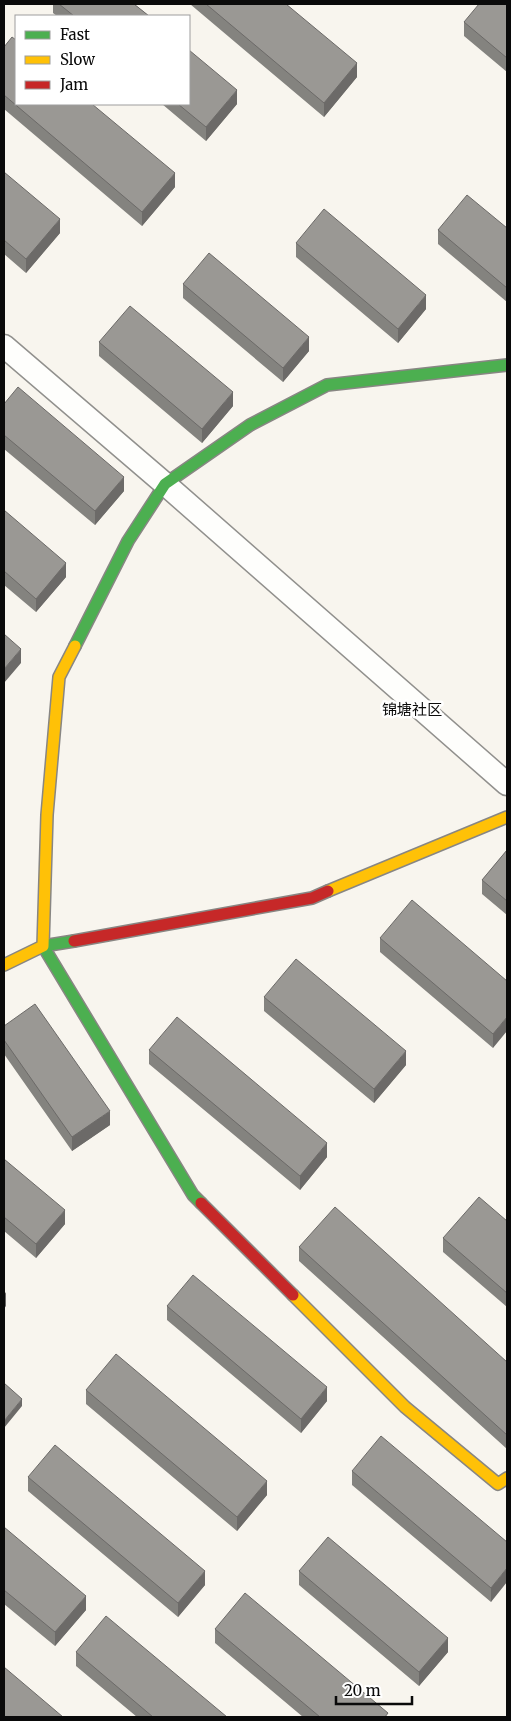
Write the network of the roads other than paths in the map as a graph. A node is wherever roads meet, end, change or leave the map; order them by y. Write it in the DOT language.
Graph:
graph roads {
  1 [pos="4,346"];
  2 [pos="507,365"];
  3 [pos="165,484"];
  4 [pos="507,784"];
  5 [pos="507,817"];
  6 [pos="43,946"];
  7 [pos="4,965"];
  8 [pos="507,1478"];
  1 -- 3 [label="street"];
  2 -- 3 [label="street"];
  3 -- 4 [label="street"];
  3 -- 6 [label="street"];
  5 -- 6 [label="street"];
  6 -- 7 [label="street"];
  6 -- 8 [label="street"];
}
